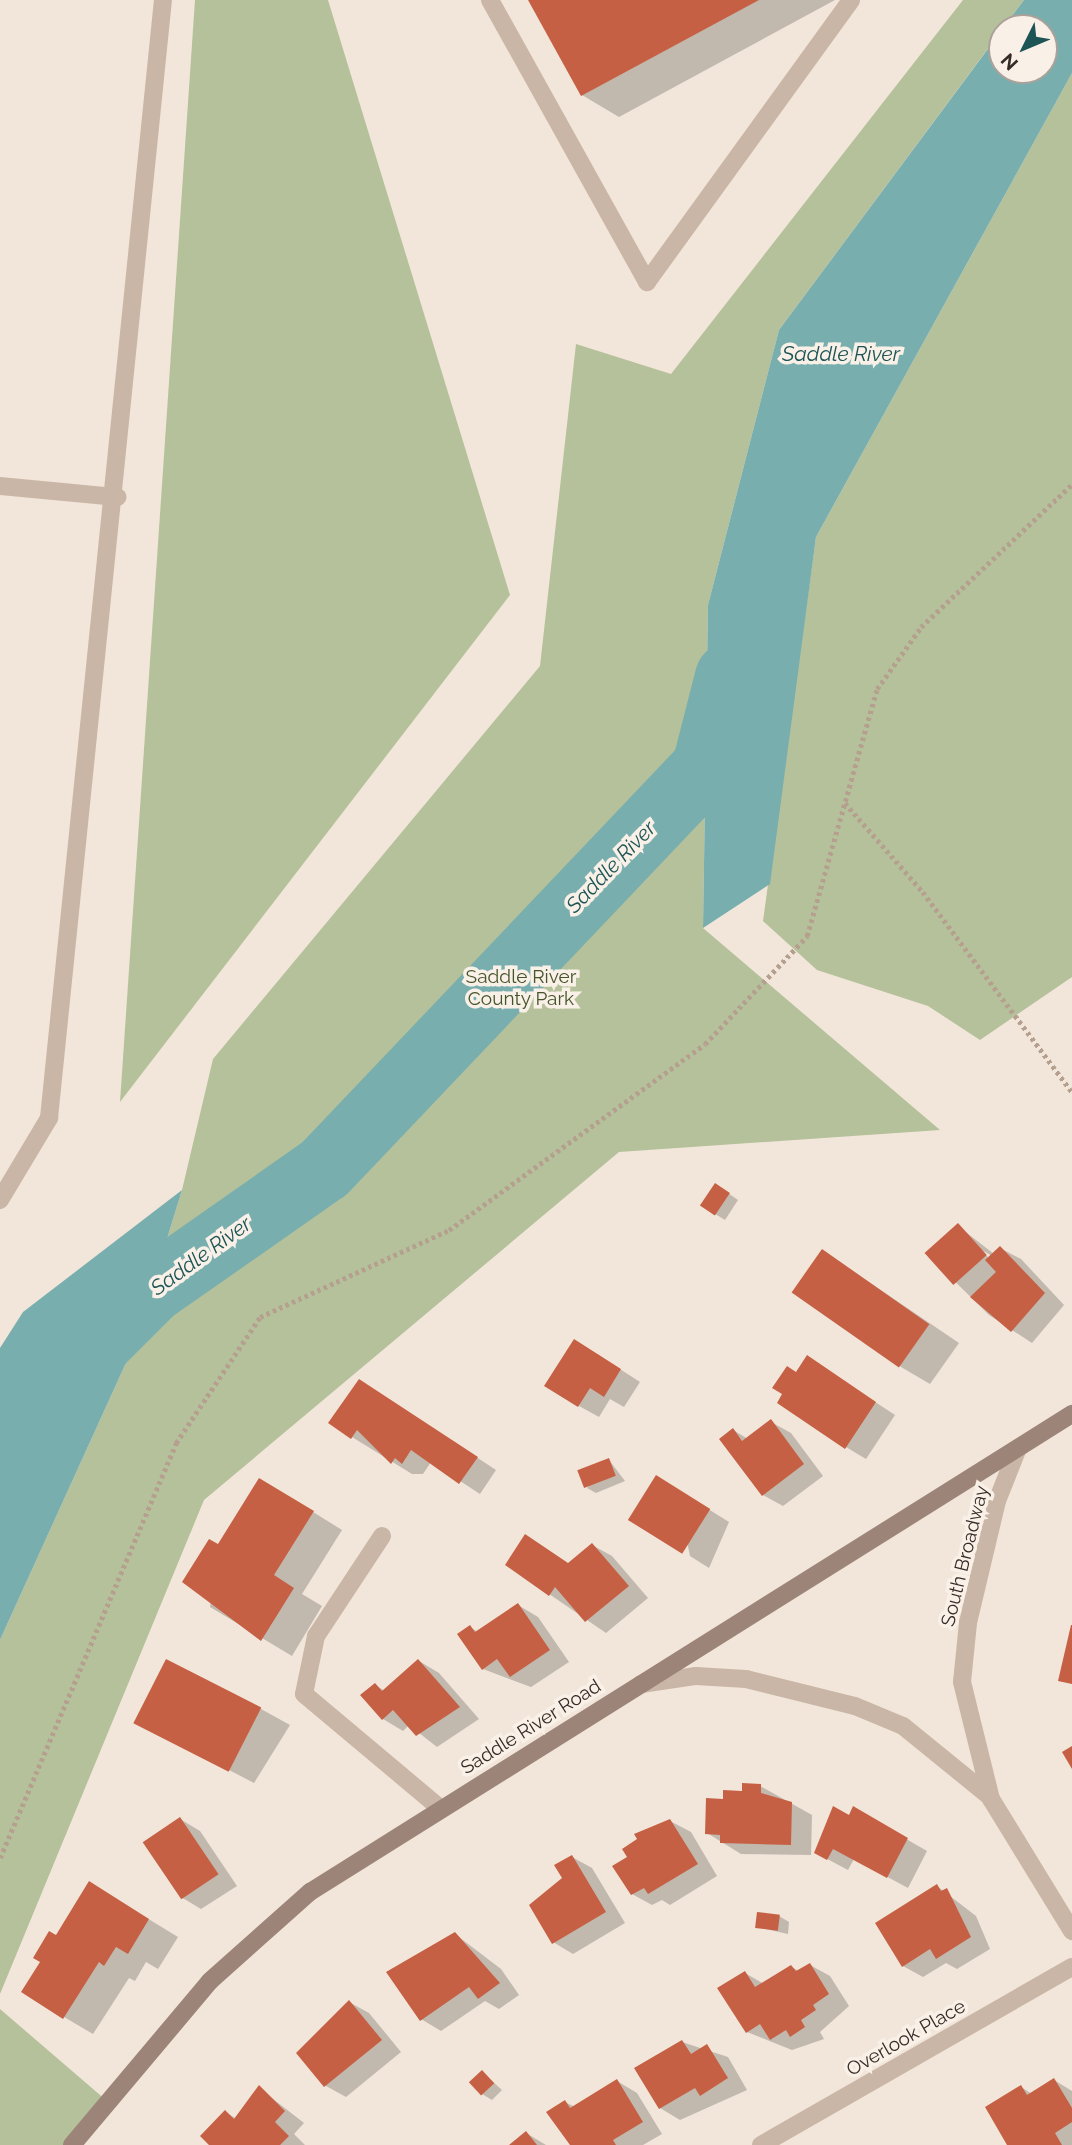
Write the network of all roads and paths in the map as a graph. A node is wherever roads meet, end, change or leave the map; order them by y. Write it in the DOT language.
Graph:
graph roads {
  1 [pos="163,0"];
  2 [pos="490,0"];
  3 [pos="851,0"];
  4 [pos="1072,484"];
  5 [pos="0,486"];
  6 [pos="117,497"];
  7 [pos="845,803"];
  8 [pos="1072,1092"];
  9 [pos="0,1200"];
  10 [pos="1072,1414"];
  11 [pos="1018,1448"];
  12 [pos="382,1536"];
  13 [pos="636,1685"];
  14 [pos="991,1799"];
  15 [pos="441,1809"];
  16 [pos="0,1857"];
  17 [pos="1072,1931"];
  18 [pos="1072,1967"];
  19 [pos="72,2145"];
  20 [pos="761,2145"];
  1 -- 6 [label="street"];
  2 -- 3 [label="street"];
  4 -- 7 [label="path"];
  5 -- 6 [label="street"];
  6 -- 9 [label="street"];
  7 -- 8 [label="path"];
  7 -- 16 [label="path"];
  10 -- 11 [label="street, Saddle River Road"];
  11 -- 13 [label="street, Saddle River Road"];
  11 -- 14 [label="street, South Broadway"];
  12 -- 15 [label="street"];
  13 -- 14 [label="street, South Broadway"];
  13 -- 15 [label="street, Saddle River Road"];
  14 -- 17 [label="street, South Broadway"];
  15 -- 19 [label="street, Saddle River Road"];
  18 -- 20 [label="street, Overlook Place"];
}
